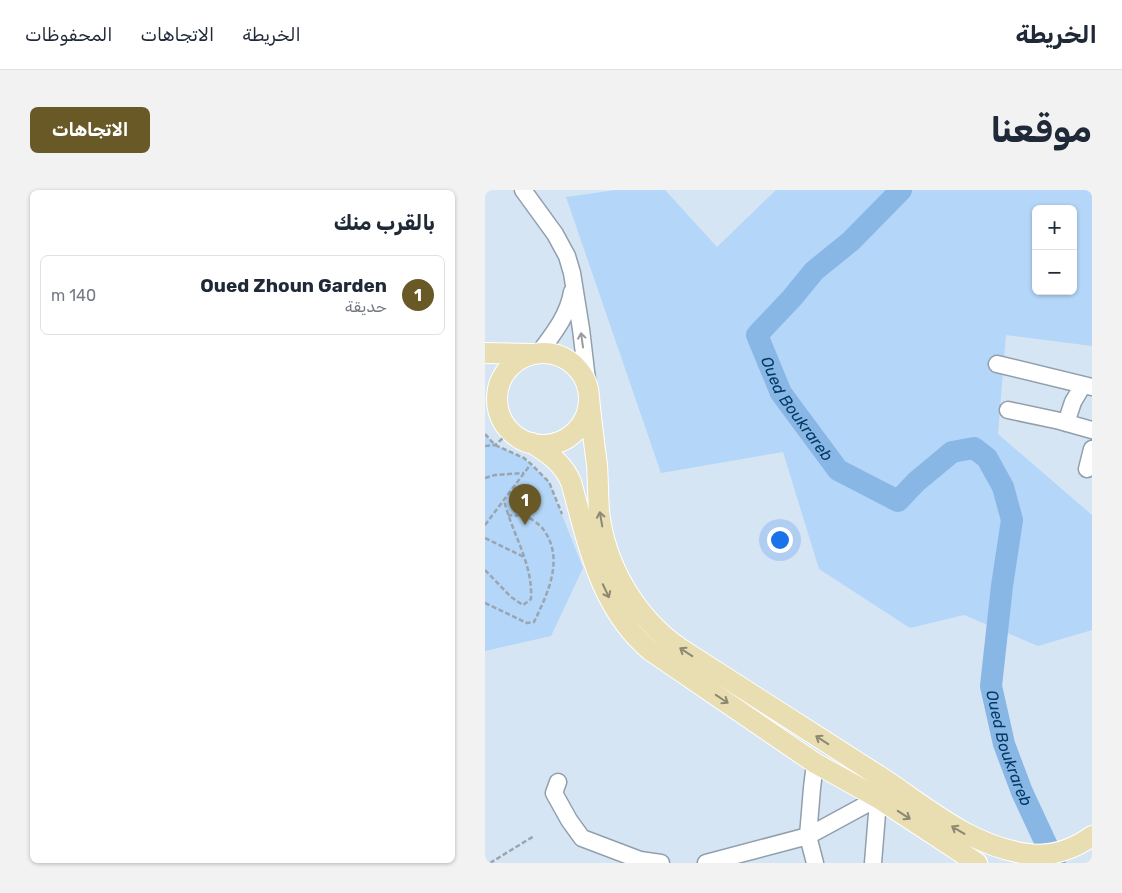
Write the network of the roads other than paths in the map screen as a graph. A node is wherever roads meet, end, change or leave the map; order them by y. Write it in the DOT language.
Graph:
graph roads {
  1 [pos="523,190"];
  2 [pos="574,285"];
  3 [pos="485,354"];
  4 [pos="537,354"];
  5 [pos="997,364"];
  6 [pos="1087,386"];
  7 [pos="588,392"];
  8 [pos="1008,410"];
  9 [pos="499,420"];
  10 [pos="1066,423"];
  11 [pos="1092,430"];
  12 [pos="532,443"];
  13 [pos="1092,449"];
  14 [pos="1087,469"];
  15 [pos="815,762"];
  16 [pos="880,776"];
  17 [pos="558,782"];
  18 [pos="878,798"];
  19 [pos="808,836"];
  20 [pos="1089,838"];
  21 [pos="661,863"];
  22 [pos="706,863"];
  23 [pos="815,863"];
  24 [pos="873,863"];
  25 [pos="977,863"];
  1 -- 2 [label="street"];
  2 -- 4 [label="street"];
  7 -- 2 [label="street, one-way"];
  3 -- 4 [label="main road"];
  4 -- 7 [label="main road"];
  4 -- 9 [label="main road"];
  5 -- 6 [label="street"];
  6 -- 10 [label="street"];
  7 -- 12 [label="main road"];
  16 -- 7 [label="main road, one-way"];
  8 -- 10 [label="street"];
  9 -- 12 [label="main road"];
  10 -- 11 [label="street"];
  12 -- 15 [label="main road, one-way"];
  13 -- 14 [label="street"];
  15 -- 18 [label="main road"];
  15 -- 19 [label="street"];
  16 -- 18 [label="street"];
  20 -- 16 [label="main road, one-way"];
  17 -- 21 [label="street"];
  18 -- 19 [label="street"];
  18 -- 24 [label="street"];
  18 -- 25 [label="main road, one-way"];
  19 -- 22 [label="street"];
  19 -- 23 [label="street"];
}
